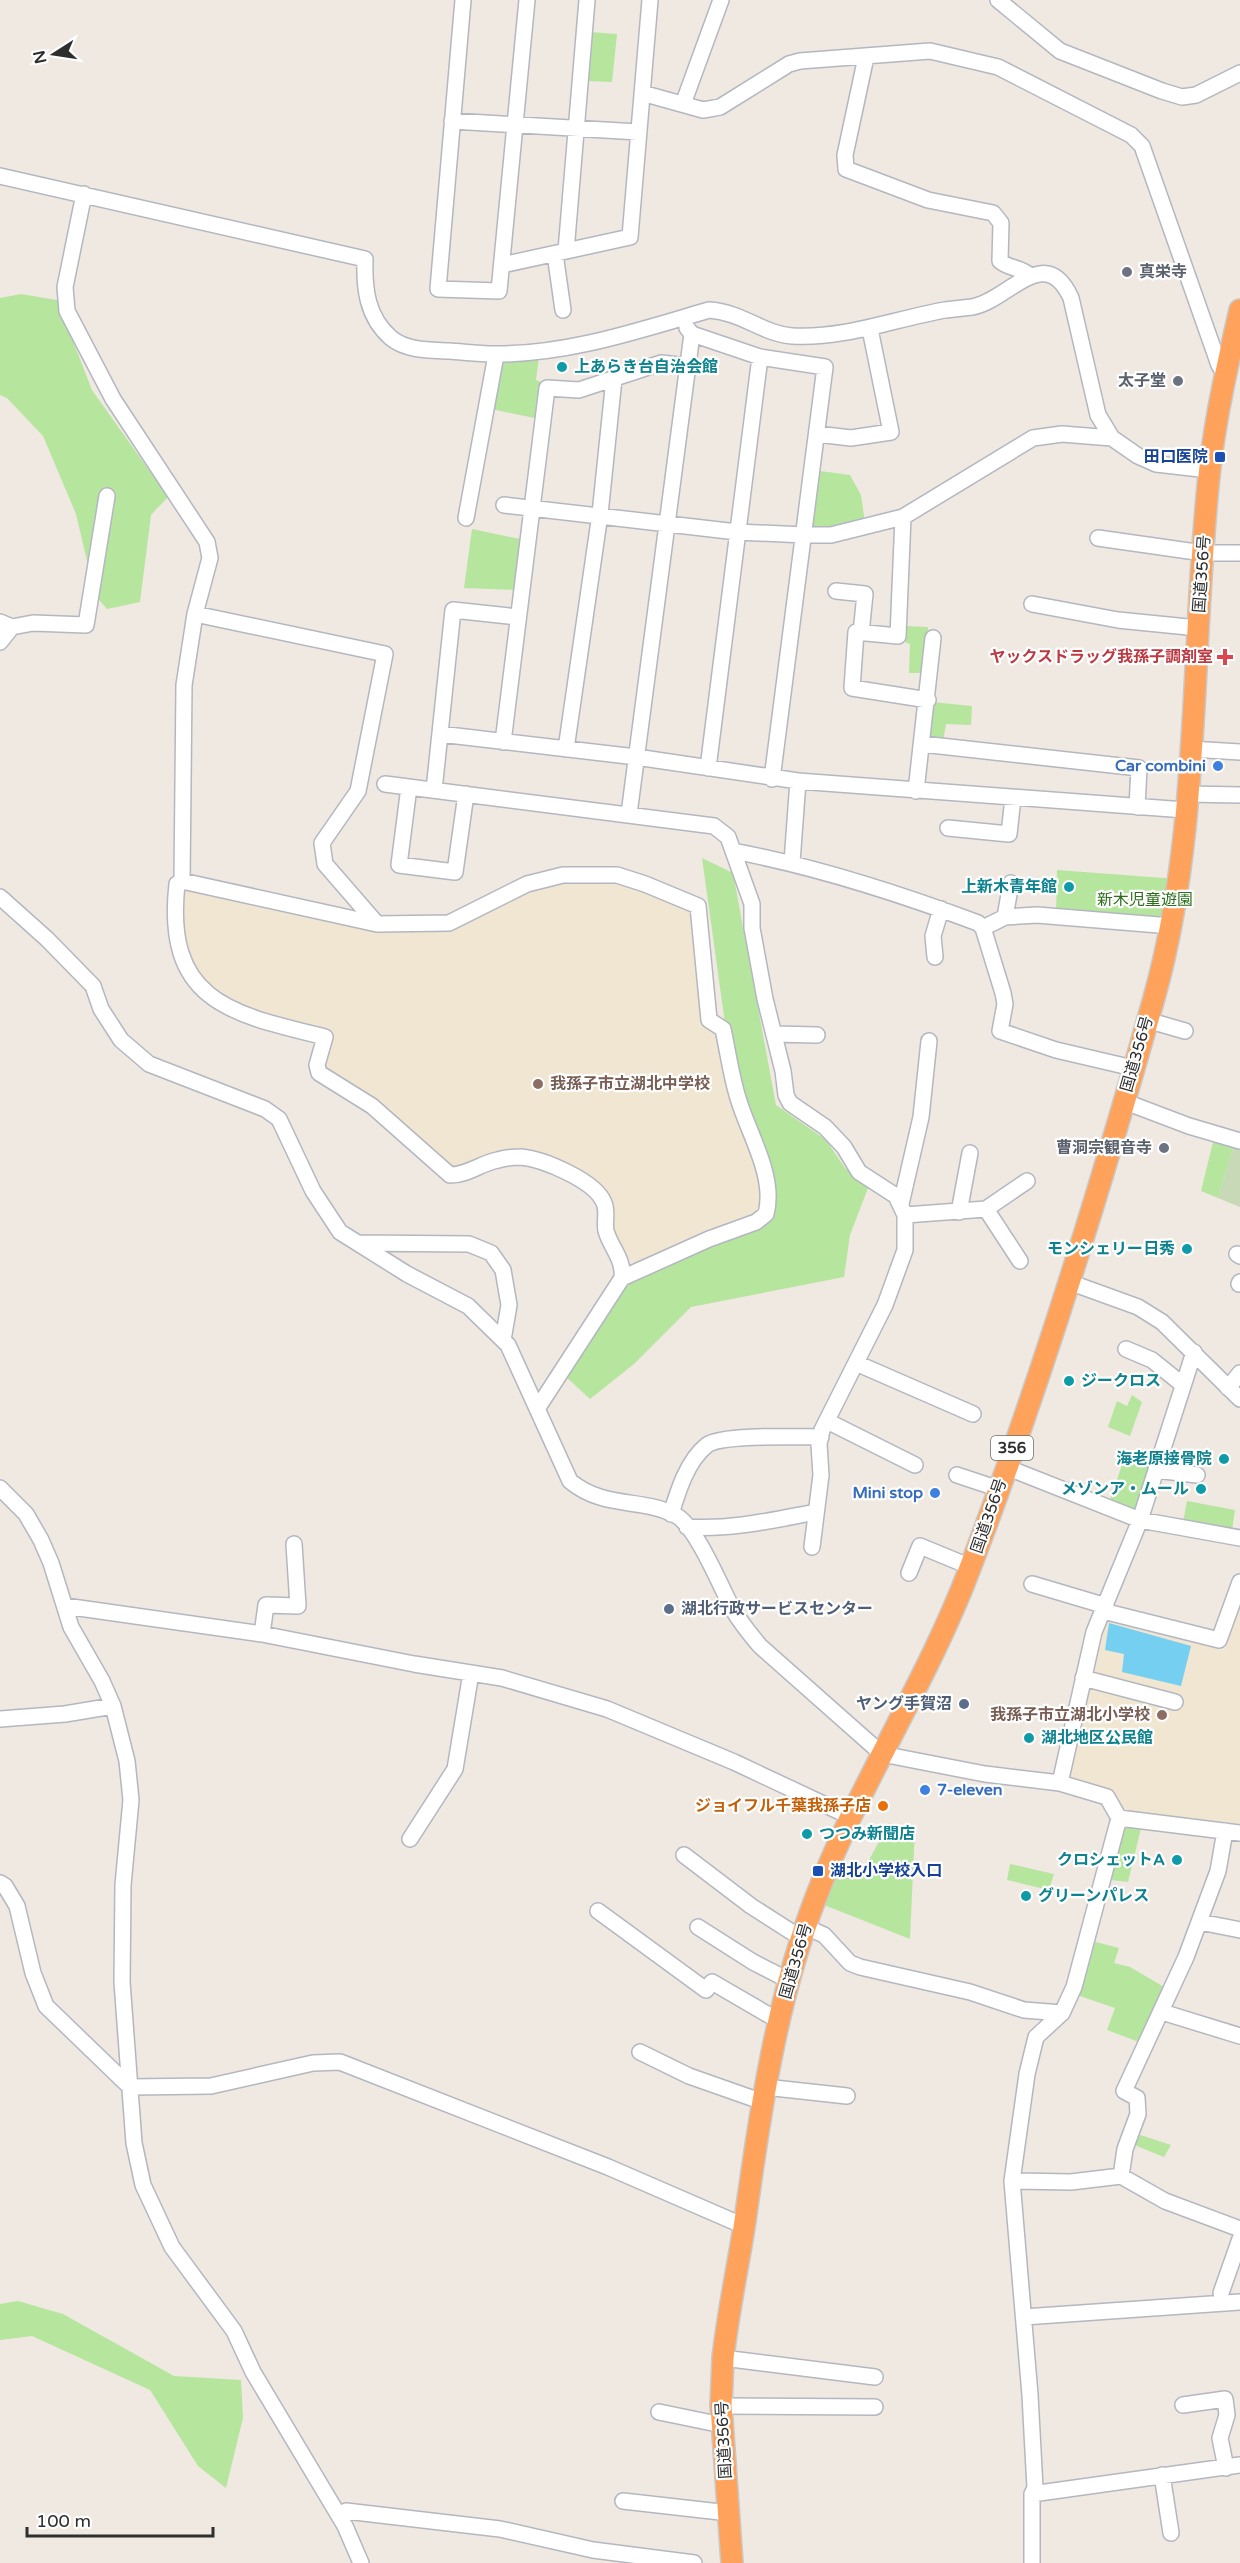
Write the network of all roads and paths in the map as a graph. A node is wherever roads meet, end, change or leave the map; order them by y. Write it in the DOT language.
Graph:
graph roads {
  1 [pos="463,0"];
  2 [pos="527,0"];
  3 [pos="587,0"];
  4 [pos="650,0"];
  5 [pos="721,0"];
  6 [pos="998,0"];
  7 [pos="866,57"];
  8 [pos="1240,73"];
  9 [pos="642,93"];
  10 [pos="683,104"];
  11 [pos="452,121"];
  12 [pos="514,125"];
  13 [pos="576,129"];
  14 [pos="638,132"];
  15 [pos="0,176"];
  16 [pos="84,194"];
  17 [pos="560,252"];
  18 [pos="502,265"];
  19 [pos="1030,276"];
  20 [pos="562,310"];
  21 [pos="1240,310"];
  22 [pos="681,318"];
  23 [pos="870,329"];
  24 [pos="692,334"];
  25 [pos="1236,348"];
  26 [pos="496,354"];
  27 [pos="760,357"];
  28 [pos="687,366"];
  29 [pos="1225,375"];
  30 [pos="614,379"];
  31 [pos="817,435"];
  32 [pos="1112,438"];
  33 [pos="1209,470"];
  34 [pos="107,496"];
  35 [pos="504,505"];
  36 [pos="531,506"];
  37 [pos="600,514"];
  38 [pos="466,518"];
  39 [pos="903,518"];
  40 [pos="669,523"];
  41 [pos="738,532"];
  42 [pos="805,535"];
  43 [pos="1098,538"];
  44 [pos="1203,553"];
  45 [pos="1240,553"];
  46 [pos="836,591"];
  47 [pos="1032,604"];
  48 [pos="195,614"];
  49 [pos="518,617"];
  50 [pos="6,624"];
  51 [pos="1198,628"];
  52 [pos="861,633"];
  53 [pos="933,638"];
  54 [pos="0,642"];
  55 [pos="927,700"];
  56 [pos="440,734"];
  57 [pos="503,742"];
  58 [pos="922,744"];
  59 [pos="566,749"];
  60 [pos="1190,749"];
  61 [pos="1240,752"];
  62 [pos="636,758"];
  63 [pos="708,768"];
  64 [pos="772,778"];
  65 [pos="798,781"];
  66 [pos="385,784"];
  67 [pos="409,787"];
  68 [pos="434,790"];
  69 [pos="916,791"];
  70 [pos="466,794"];
  71 [pos="1240,795"];
  72 [pos="1013,798"];
  73 [pos="1186,802"];
  74 [pos="1137,807"];
  75 [pos="629,814"];
  76 [pos="948,828"];
  77 [pos="733,851"];
  78 [pos="792,862"];
  79 [pos="182,881"];
  80 [pos="1011,883"];
  81 [pos="0,897"];
  82 [pos="941,909"];
  83 [pos="1005,917"];
  84 [pos="377,924"];
  85 [pos="1171,926"];
  86 [pos="983,928"];
  87 [pos="935,957"];
  88 [pos="1147,1020"];
  89 [pos="1185,1031"];
  90 [pos="774,1034"];
  91 [pos="817,1035"];
  92 [pos="928,1041"];
  93 [pos="1133,1068"];
  94 [pos="1123,1101"];
  95 [pos="1240,1141"];
  96 [pos="970,1153"];
  97 [pos="1028,1181"];
  98 [pos="903,1209"];
  99 [pos="986,1209"];
  100 [pos="959,1212"];
  101 [pos="357,1242"];
  102 [pos="1020,1261"];
  103 [pos="622,1278"];
  104 [pos="1069,1282"];
  105 [pos="503,1340"];
  106 [pos="1125,1349"];
  107 [pos="1194,1352"];
  108 [pos="856,1363"];
  109 [pos="1240,1374"];
  110 [pos="1183,1385"];
  111 [pos="1234,1394"];
  112 [pos="537,1409"];
  113 [pos="973,1414"];
  114 [pos="827,1420"];
  115 [pos="821,1437"];
  116 [pos="915,1465"];
  117 [pos="1006,1467"];
  118 [pos="1156,1470"];
  119 [pos="957,1474"];
  120 [pos="1197,1475"];
  121 [pos="0,1488"];
  122 [pos="999,1489"];
  123 [pos="816,1512"];
  124 [pos="671,1514"];
  125 [pos="1140,1520"];
  126 [pos="687,1527"];
  127 [pos="1240,1538"];
  128 [pos="294,1544"];
  129 [pos="812,1547"];
  130 [pos="971,1567"];
  131 [pos="909,1573"];
  132 [pos="1240,1582"];
  133 [pos="1032,1584"];
  134 [pos="65,1606"];
  135 [pos="1105,1608"];
  136 [pos="262,1634"];
  137 [pos="471,1673"];
  138 [pos="1083,1678"];
  139 [pos="1175,1702"];
  140 [pos="113,1706"];
  141 [pos="0,1719"];
  142 [pos="882,1754"];
  143 [pos="1060,1783"];
  144 [pos="850,1817"];
  145 [pos="1119,1818"];
  146 [pos="1233,1832"];
  147 [pos="410,1839"];
  148 [pos="684,1856"];
  149 [pos="0,1883"];
  150 [pos="598,1911"];
  151 [pos="1200,1922"];
  152 [pos="698,1927"];
  153 [pos="1240,1930"];
  154 [pos="804,1933"];
  155 [pos="790,1981"];
  156 [pos="1162,2012"];
  157 [pos="1062,2013"];
  158 [pos="779,2021"];
  159 [pos="1240,2036"];
  160 [pos="640,2052"];
  161 [pos="130,2087"];
  162 [pos="764,2094"];
  163 [pos="847,2096"];
  164 [pos="1121,2176"];
  165 [pos="1012,2181"];
  166 [pos="744,2226"];
  167 [pos="1240,2229"];
  168 [pos="1240,2239"];
  169 [pos="1221,2293"];
  170 [pos="1240,2302"];
  171 [pos="1024,2317"];
  172 [pos="723,2358"];
  173 [pos="875,2377"];
  174 [pos="1183,2405"];
  175 [pos="875,2407"];
  176 [pos="659,2412"];
  177 [pos="722,2415"];
  178 [pos="1233,2466"];
  179 [pos="1162,2475"];
  180 [pos="1032,2494"];
  181 [pos="623,2501"];
  182 [pos="729,2513"];
  183 [pos="339,2515"];
  184 [pos="1171,2533"];
  185 [pos="361,2563"];
  186 [pos="694,2563"];
  187 [pos="732,2563"];
  188 [pos="1032,2563"];
  1 -- 11 [label="street"];
  2 -- 12 [label="street"];
  3 -- 13 [label="street"];
  4 -- 9 [label="street"];
  5 -- 10 [label="street"];
  6 -- 8 [label="street"];
  7 -- 10 [label="street"];
  7 -- 19 [label="street"];
  7 -- 29 [label="street"];
  9 -- 10 [label="street"];
  9 -- 14 [label="street"];
  11 -- 12 [label="street"];
  11 -- 18 [label="street"];
  12 -- 13 [label="street"];
  12 -- 18 [label="street"];
  13 -- 14 [label="street"];
  13 -- 17 [label="street"];
  14 -- 17 [label="street"];
  15 -- 16 [label="street"];
  16 -- 26 [label="street"];
  16 -- 48 [label="street"];
  17 -- 18 [label="street"];
  17 -- 20 [label="street"];
  19 -- 23 [label="street"];
  19 -- 32 [label="street"];
  21 -- 25 [label="highway, 国道356号 / 356"];
  22 -- 23 [label="street"];
  22 -- 24 [label="street"];
  22 -- 26 [label="street"];
  23 -- 31 [label="street"];
  24 -- 27 [label="street"];
  24 -- 28 [label="street"];
  25 -- 29 [label="highway, 国道356号 / 356"];
  26 -- 38 [label="street"];
  27 -- 31 [label="street"];
  27 -- 41 [label="street"];
  28 -- 30 [label="street"];
  28 -- 40 [label="street"];
  29 -- 33 [label="highway, 国道356号 / 356"];
  30 -- 36 [label="street"];
  30 -- 37 [label="street"];
  31 -- 42 [label="street"];
  32 -- 33 [label="street"];
  32 -- 39 [label="street"];
  33 -- 44 [label="highway, 国道356号 / 356"];
  34 -- 50 [label="street"];
  35 -- 36 [label="street"];
  36 -- 37 [label="street"];
  36 -- 49 [label="street"];
  37 -- 40 [label="street"];
  37 -- 59 [label="street"];
  39 -- 42 [label="street"];
  39 -- 52 [label="street"];
  40 -- 41 [label="street"];
  40 -- 62 [label="street"];
  41 -- 42 [label="street"];
  41 -- 63 [label="street"];
  42 -- 64 [label="street"];
  43 -- 44 [label="street"];
  44 -- 45 [label="street"];
  44 -- 51 [label="highway, 国道356号 / 356"];
  46 -- 52 [label="street"];
  47 -- 51 [label="street"];
  48 -- 79 [label="street"];
  48 -- 84 [label="street"];
  49 -- 56 [label="street"];
  49 -- 57 [label="street"];
  50 -- 54 [label="street"];
  51 -- 60 [label="highway, 国道356号 / 356"];
  52 -- 55 [label="street"];
  53 -- 55 [label="street"];
  55 -- 58 [label="street"];
  56 -- 57 [label="street"];
  56 -- 68 [label="street"];
  57 -- 59 [label="street"];
  58 -- 69 [label="street"];
  58 -- 74 [label="street"];
  59 -- 62 [label="street"];
  60 -- 61 [label="street"];
  60 -- 73 [label="highway, 国道356号 / 356"];
  62 -- 63 [label="street"];
  62 -- 75 [label="street"];
  63 -- 64 [label="street"];
  64 -- 65 [label="street"];
  65 -- 69 [label="street"];
  65 -- 78 [label="street"];
  66 -- 67 [label="street"];
  67 -- 68 [label="street"];
  67 -- 70 [label="street"];
  68 -- 70 [label="street"];
  69 -- 72 [label="street"];
  70 -- 75 [label="street"];
  71 -- 73 [label="street"];
  72 -- 74 [label="street"];
  72 -- 76 [label="street"];
  73 -- 74 [label="street"];
  73 -- 85 [label="highway, 国道356号 / 356"];
  75 -- 77 [label="street"];
  77 -- 78 [label="street"];
  77 -- 90 [label="street"];
  78 -- 82 [label="street"];
  79 -- 84 [label="street"];
  79 -- 103 [label="street"];
  80 -- 83 [label="street"];
  81 -- 101 [label="street"];
  82 -- 86 [label="street"];
  82 -- 87 [label="street"];
  83 -- 85 [label="street"];
  83 -- 86 [label="street"];
  84 -- 103 [label="street"];
  85 -- 88 [label="highway, 国道356号 / 356"];
  86 -- 93 [label="street"];
  88 -- 89 [label="street"];
  88 -- 93 [label="highway, 国道356号 / 356"];
  90 -- 91 [label="street"];
  90 -- 98 [label="street"];
  92 -- 98 [label="street"];
  93 -- 94 [label="highway, 国道356号 / 356"];
  94 -- 95 [label="street"];
  94 -- 104 [label="highway, 国道356号 / 356"];
  96 -- 100 [label="street"];
  97 -- 99 [label="street"];
  98 -- 100 [label="street"];
  98 -- 108 [label="street"];
  99 -- 100 [label="street"];
  99 -- 102 [label="street"];
  101 -- 105 [label="street"];
  101 -- 105 [label="street"];
  103 -- 112 [label="street"];
  104 -- 107 [label="street"];
  104 -- 117 [label="highway, 国道356号 / 356"];
  105 -- 112 [label="street"];
  106 -- 110 [label="street"];
  107 -- 110 [label="street"];
  107 -- 111 [label="street"];
  108 -- 113 [label="street"];
  108 -- 114 [label="street"];
  109 -- 111 [label="street"];
  110 -- 118 [label="street"];
  112 -- 124 [label="street"];
  114 -- 115 [label="street"];
  114 -- 116 [label="street"];
  115 -- 123 [label="street"];
  115 -- 124 [label="street"];
  117 -- 122 [label="highway, 国道356号 / 356"];
  117 -- 125 [label="street"];
  118 -- 120 [label="street"];
  118 -- 125 [label="street"];
  119 -- 122 [label="street"];
  121 -- 134 [label="street"];
  122 -- 130 [label="highway, 国道356号 / 356"];
  123 -- 126 [label="street"];
  123 -- 129 [label="street"];
  124 -- 126 [label="street"];
  125 -- 127 [label="street"];
  125 -- 135 [label="street"];
  126 -- 142 [label="street"];
  128 -- 136 [label="street"];
  130 -- 131 [label="street"];
  130 -- 142 [label="highway, 国道356号 / 356"];
  132 -- 135 [label="street"];
  133 -- 135 [label="street"];
  134 -- 136 [label="street"];
  134 -- 140 [label="street"];
  135 -- 138 [label="street"];
  136 -- 137 [label="street"];
  137 -- 144 [label="street"];
  137 -- 147 [label="street"];
  138 -- 139 [label="street"];
  138 -- 143 [label="street"];
  140 -- 141 [label="street"];
  140 -- 161 [label="street"];
  142 -- 143 [label="street"];
  142 -- 144 [label="highway, 国道356号 / 356"];
  143 -- 145 [label="street"];
  144 -- 154 [label="highway, 国道356号 / 356"];
  145 -- 146 [label="street"];
  145 -- 157 [label="street"];
  146 -- 151 [label="street"];
  148 -- 154 [label="street"];
  149 -- 161 [label="street"];
  150 -- 158 [label="street"];
  151 -- 153 [label="street"];
  151 -- 156 [label="street"];
  152 -- 155 [label="street"];
  154 -- 155 [label="highway, 国道356号 / 356"];
  154 -- 157 [label="street"];
  155 -- 158 [label="highway, 国道356号 / 356"];
  156 -- 159 [label="street"];
  156 -- 164 [label="street"];
  157 -- 165 [label="street"];
  158 -- 162 [label="highway, 国道356号 / 356"];
  160 -- 162 [label="street"];
  161 -- 166 [label="street"];
  161 -- 183 [label="street"];
  162 -- 163 [label="street"];
  162 -- 166 [label="highway, 国道356号 / 356"];
  164 -- 165 [label="street"];
  164 -- 167 [label="street"];
  165 -- 171 [label="street"];
  166 -- 172 [label="highway, 国道356号 / 356"];
  168 -- 169 [label="street"];
  170 -- 171 [label="street"];
  171 -- 180 [label="street"];
  172 -- 173 [label="street"];
  172 -- 177 [label="highway, 国道356号 / 356"];
  174 -- 178 [label="street"];
  175 -- 177 [label="street"];
  176 -- 177 [label="street"];
  177 -- 182 [label="highway, 国道356号 / 356"];
  178 -- 179 [label="street"];
  179 -- 180 [label="street"];
  179 -- 184 [label="street"];
  180 -- 188 [label="street"];
  181 -- 182 [label="street"];
  182 -- 187 [label="highway, 国道356号 / 356"];
  183 -- 185 [label="street"];
  183 -- 186 [label="street"];
}
